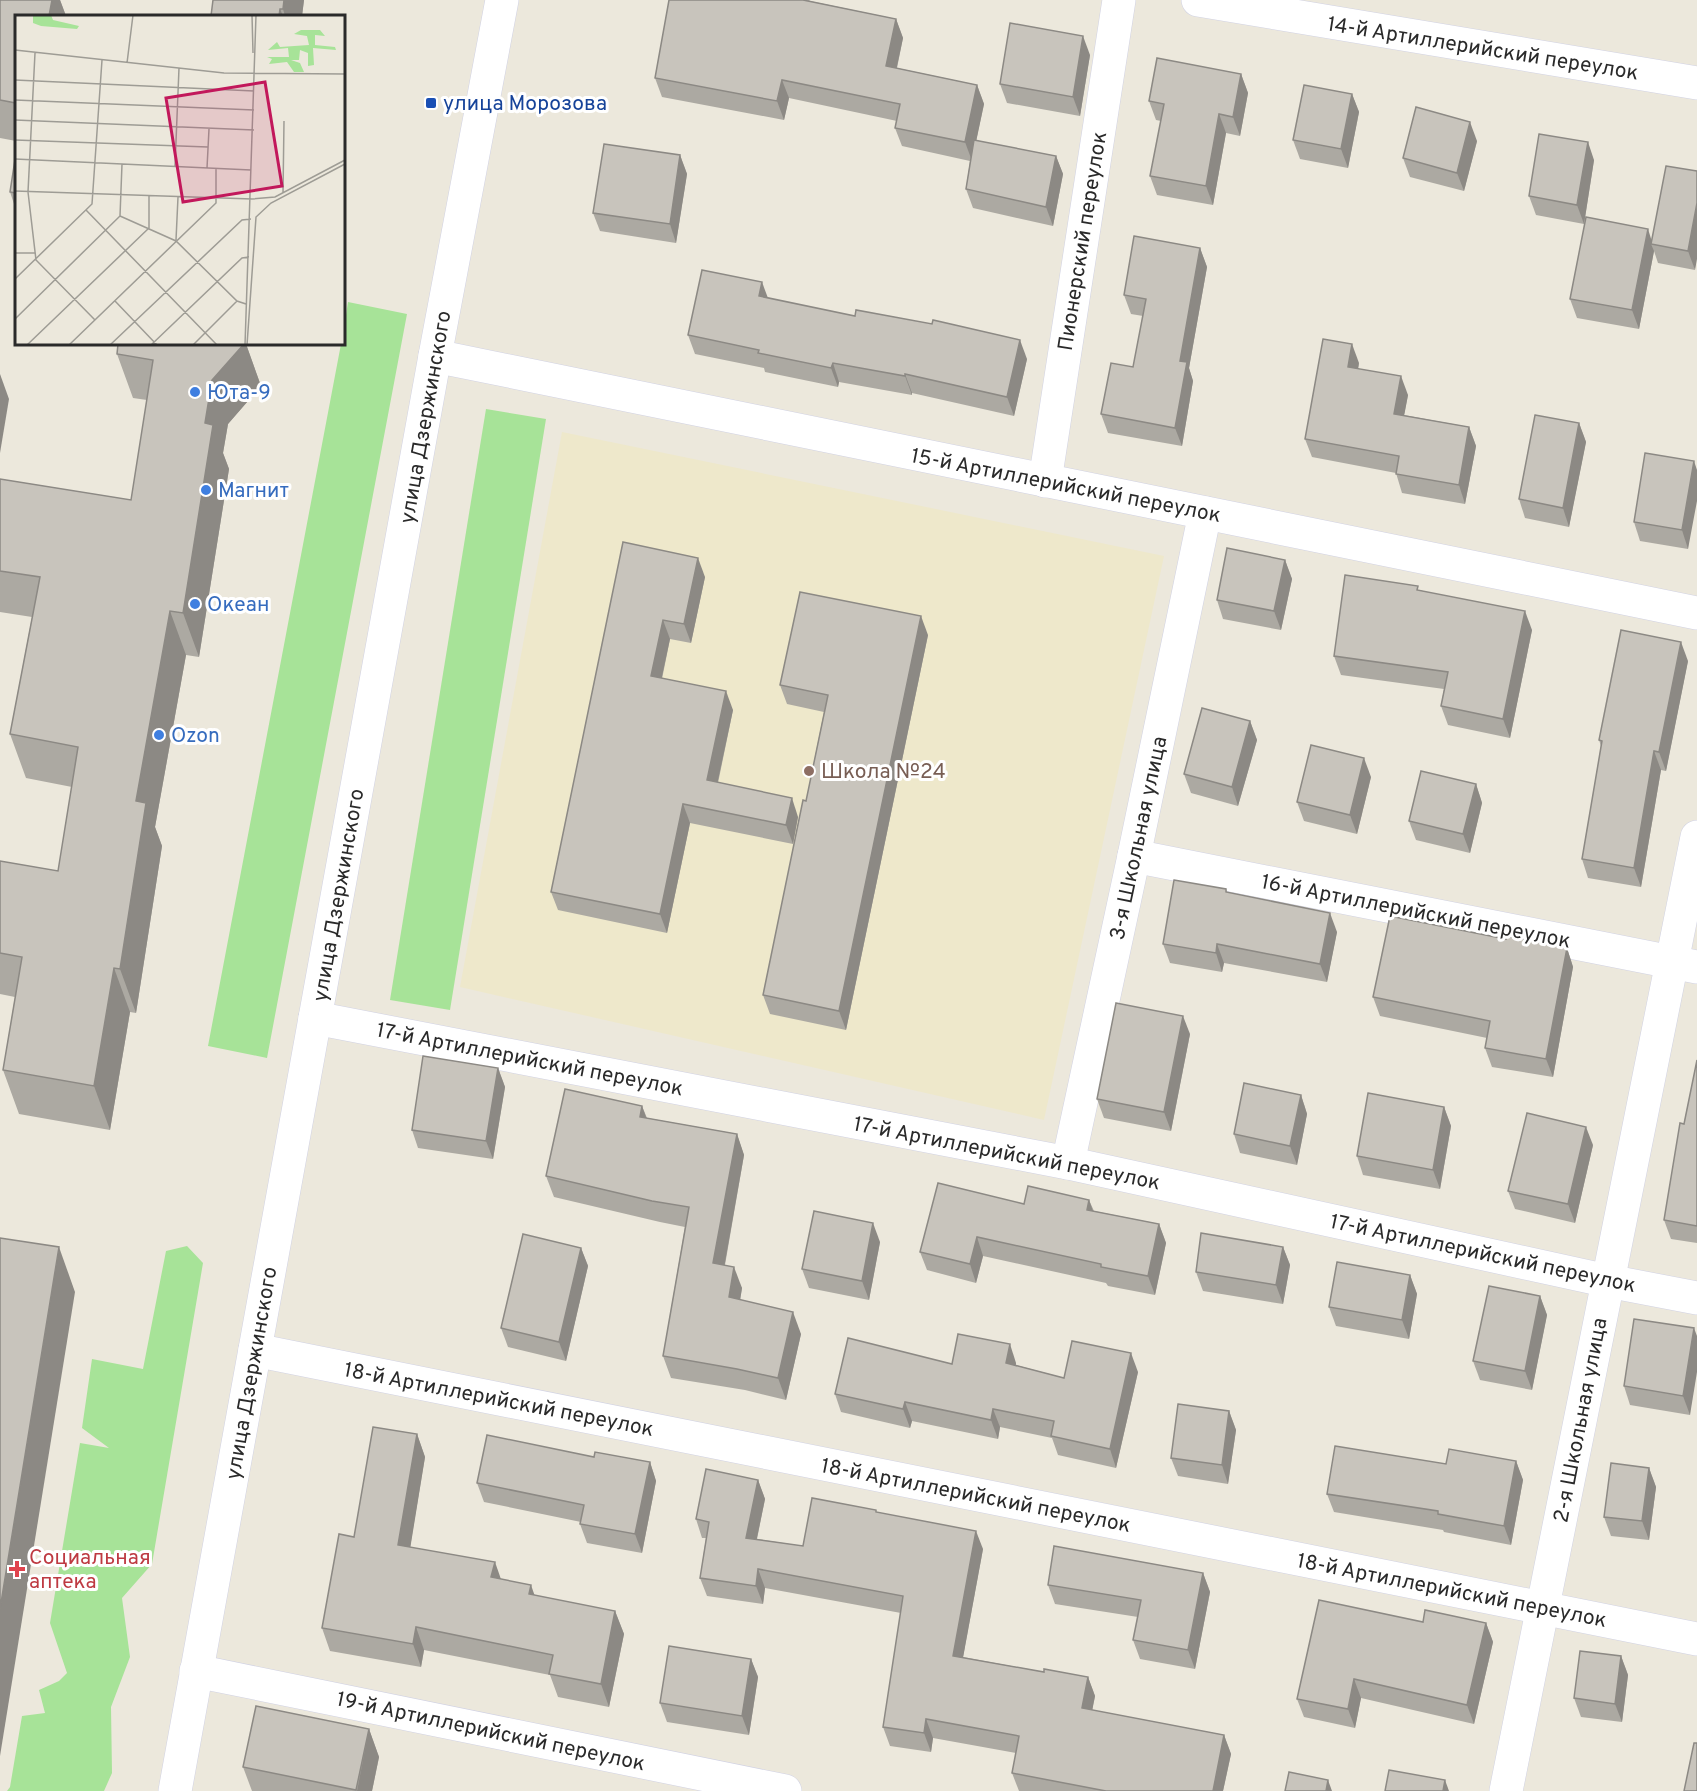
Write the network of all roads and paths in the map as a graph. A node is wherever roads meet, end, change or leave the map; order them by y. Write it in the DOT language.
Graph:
graph roads {
  1 [pos="502,0"];
  2 [pos="1119,0"];
  3 [pos="1198,0"];
  4 [pos="1697,83"];
  5 [pos="435,356"];
  6 [pos="1045,481"];
  7 [pos="1205,513"];
  8 [pos="1697,614"];
  9 [pos="1697,837"];
  10 [pos="1134,856"];
  11 [pos="1684,964"];
  12 [pos="315,1018"];
  13 [pos="1068,1163"];
  14 [pos="1608,1281"];
  15 [pos="1697,1299"];
  16 [pos="255,1350"];
  17 [pos="1543,1608"];
  18 [pos="1697,1639"];
  19 [pos="196,1671"];
  20 [pos="175,1791"];
  21 [pos="785,1791"];
  22 [pos="1506,1791"];
  1 -- 5 [label="street, улица Дзержинского"];
  2 -- 6 [label="street, Пионерский переулок"];
  3 -- 4 [label="street, 14-й Артиллерийский переулок"];
  5 -- 6 [label="street, 15-й Артиллерийский переулок"];
  5 -- 12 [label="street, улица Дзержинского"];
  6 -- 7 [label="street, 15-й Артиллерийский переулок"];
  7 -- 8 [label="street, 15-й Артиллерийский переулок"];
  7 -- 10 [label="street, 3-я Школьная улица"];
  9 -- 11 [label="street, 2-я Школьная улица"];
  10 -- 11 [label="street, 16-й Артиллерийский переулок"];
  10 -- 13 [label="street, 3-я Школьная улица"];
  11 -- 14 [label="street, 2-я Школьная улица"];
  12 -- 13 [label="street, 17-й Артиллерийский переулок"];
  12 -- 16 [label="street, улица Дзержинского"];
  13 -- 14 [label="street, 17-й Артиллерийский переулок"];
  14 -- 15 [label="street, 17-й Артиллерийский переулок"];
  14 -- 17 [label="street, 2-я Школьная улица"];
  16 -- 17 [label="street, 18-й Артиллерийский переулок"];
  16 -- 19 [label="street, улица Дзержинского"];
  17 -- 18 [label="street, 18-й Артиллерийский переулок"];
  17 -- 22 [label="street, 2-я Школьная улица"];
  19 -- 20 [label="street, улица Дзержинского"];
  19 -- 21 [label="street, 19-й Артиллерийский переулок"];
}
